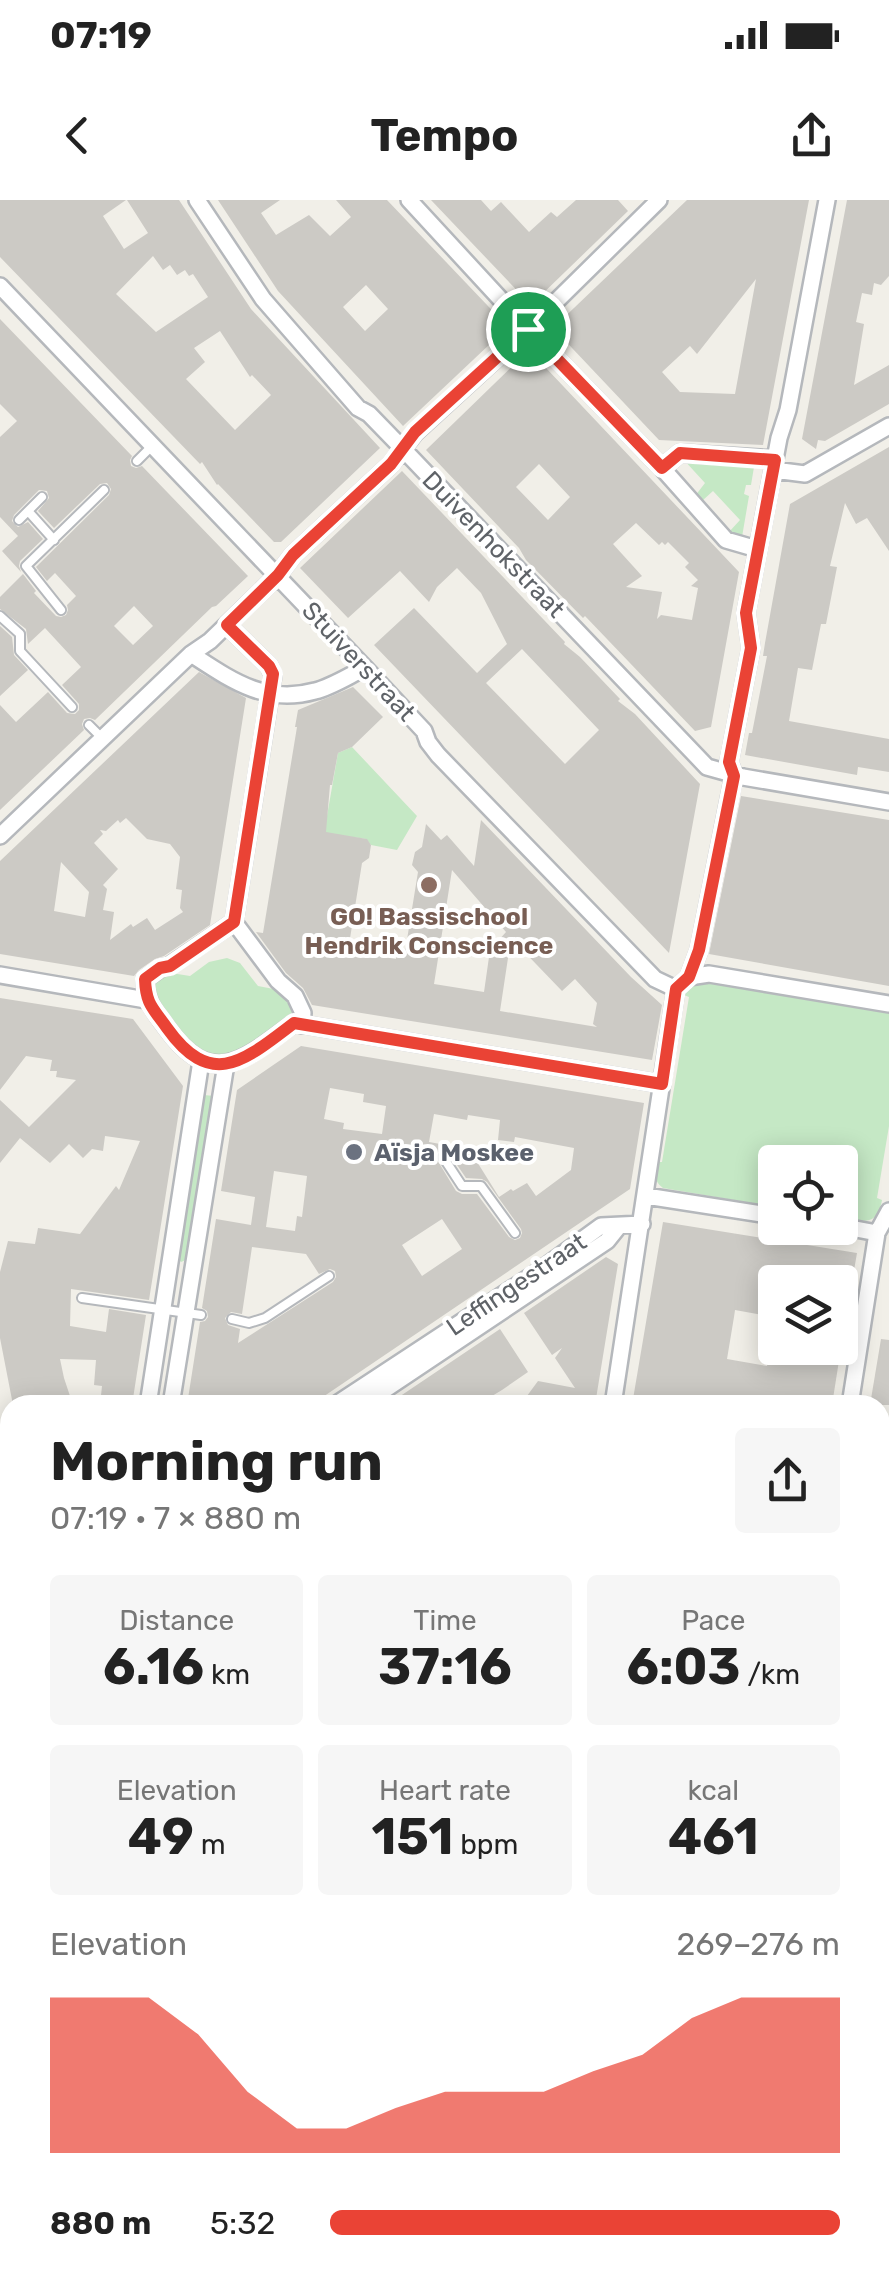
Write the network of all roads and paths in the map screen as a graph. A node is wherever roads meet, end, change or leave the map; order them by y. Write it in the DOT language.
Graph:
graph roads {
  1 [pos="197,200"];
  2 [pos="409,200"];
  3 [pos="828,200"];
  4 [pos="648,204"];
  5 [pos="0,286"];
  6 [pos="528,329"];
  7 [pos="889,426"];
  8 [pos="152,444"];
  9 [pos="402,448"];
  10 [pos="137,461"];
  11 [pos="774,465"];
  12 [pos="662,468"];
  13 [pos="104,490"];
  14 [pos="42,497"];
  15 [pos="28,511"];
  16 [pos="19,520"];
  17 [pos="54,540"];
  18 [pos="757,549"];
  19 [pos="278,575"];
  20 [pos="61,610"];
  21 [pos="0,616"];
  22 [pos="227,625"];
  23 [pos="192,654"];
  24 [pos="366,668"];
  25 [pos="270,695"];
  26 [pos="72,707"];
  27 [pos="90,725"];
  28 [pos="103,738"];
  29 [pos="734,776"];
  30 [pos="889,802"];
  31 [pos="0,836"];
  32 [pos="234,922"];
  33 [pos="0,975"];
  34 [pos="689,977"];
  35 [pos="676,989"];
  36 [pos="146,1000"];
  37 [pos="889,1004"];
  38 [pos="302,1025"];
  39 [pos="201,1060"];
  40 [pos="226,1064"];
  41 [pos="662,1084"];
  42 [pos="443,1158"];
  43 [pos="646,1196"];
  44 [pos="758,1213"];
  45 [pos="889,1214"];
  46 [pos="642,1224"];
  47 [pos="619,1226"];
  48 [pos="858,1229"];
  49 [pos="515,1233"];
  50 [pos="877,1233"];
  51 [pos="329,1276"];
  52 [pos="166,1285"];
  53 [pos="190,1288"];
  54 [pos="82,1298"];
  55 [pos="163,1309"];
  56 [pos="193,1314"];
  57 [pos="232,1319"];
  58 [pos="421,1357"];
  59 [pos="150,1395"];
  60 [pos="173,1395"];
  61 [pos="353,1395"];
  62 [pos="374,1395"];
  63 [pos="616,1395"];
  64 [pos="852,1395"];
  1 -- 9 [label="street, Duivenhokstraat"];
  2 -- 6 [label="street"];
  3 -- 11 [label="street"];
  4 -- 6 [label="street"];
  5 -- 8 [label="street, Stuiverstraat"];
  6 -- 9 [label="street"];
  6 -- 12 [label="street"];
  7 -- 11 [label="street"];
  8 -- 10 [label="lane"];
  8 -- 19 [label="street, Stuiverstraat"];
  9 -- 19 [label="street"];
  9 -- 29 [label="street, Duivenhokstraat"];
  11 -- 12 [label="street"];
  11 -- 18 [label="street"];
  12 -- 18 [label="street"];
  13 -- 17 [label="lane"];
  14 -- 15 [label="lane"];
  15 -- 16 [label="lane"];
  15 -- 17 [label="lane"];
  17 -- 20 [label="lane"];
  18 -- 29 [label="street"];
  19 -- 22 [label="street"];
  19 -- 24 [label="street, Stuiverstraat"];
  21 -- 26 [label="lane"];
  22 -- 23 [label="street"];
  22 -- 25 [label="street"];
  23 -- 25 [label="street"];
  23 -- 28 [label="street"];
  24 -- 25 [label="street"];
  24 -- 35 [label="street, Stuiverstraat"];
  25 -- 32 [label="street"];
  27 -- 28 [label="lane"];
  28 -- 31 [label="street"];
  29 -- 30 [label="street"];
  29 -- 34 [label="street"];
  32 -- 36 [label="street"];
  32 -- 38 [label="street"];
  33 -- 36 [label="street"];
  34 -- 35 [label="street"];
  34 -- 37 [label="street"];
  35 -- 41 [label="street"];
  36 -- 39 [label="street"];
  38 -- 40 [label="street"];
  38 -- 41 [label="street"];
  39 -- 40 [label="street"];
  39 -- 52 [label="street"];
  40 -- 53 [label="street"];
  41 -- 43 [label="street"];
  42 -- 49 [label="lane"];
  43 -- 44 [label="street"];
  43 -- 46 [label="street"];
  45 -- 50 [label="street"];
  46 -- 47 [label="street, Leffingestraat"];
  46 -- 63 [label="street"];
  47 -- 58 [label="street, Leffingestraat"];
  47 -- 58 [label="street, Leffingestraat"];
  48 -- 50 [label="street"];
  50 -- 64 [label="street"];
  51 -- 57 [label="lane"];
  52 -- 53 [label="street"];
  52 -- 55 [label="street"];
  53 -- 56 [label="street"];
  54 -- 55 [label="lane"];
  55 -- 56 [label="lane"];
  55 -- 59 [label="street"];
  56 -- 60 [label="street"];
  58 -- 61 [label="street, Leffingestraat"];
  58 -- 62 [label="street, Leffingestraat"];
}
